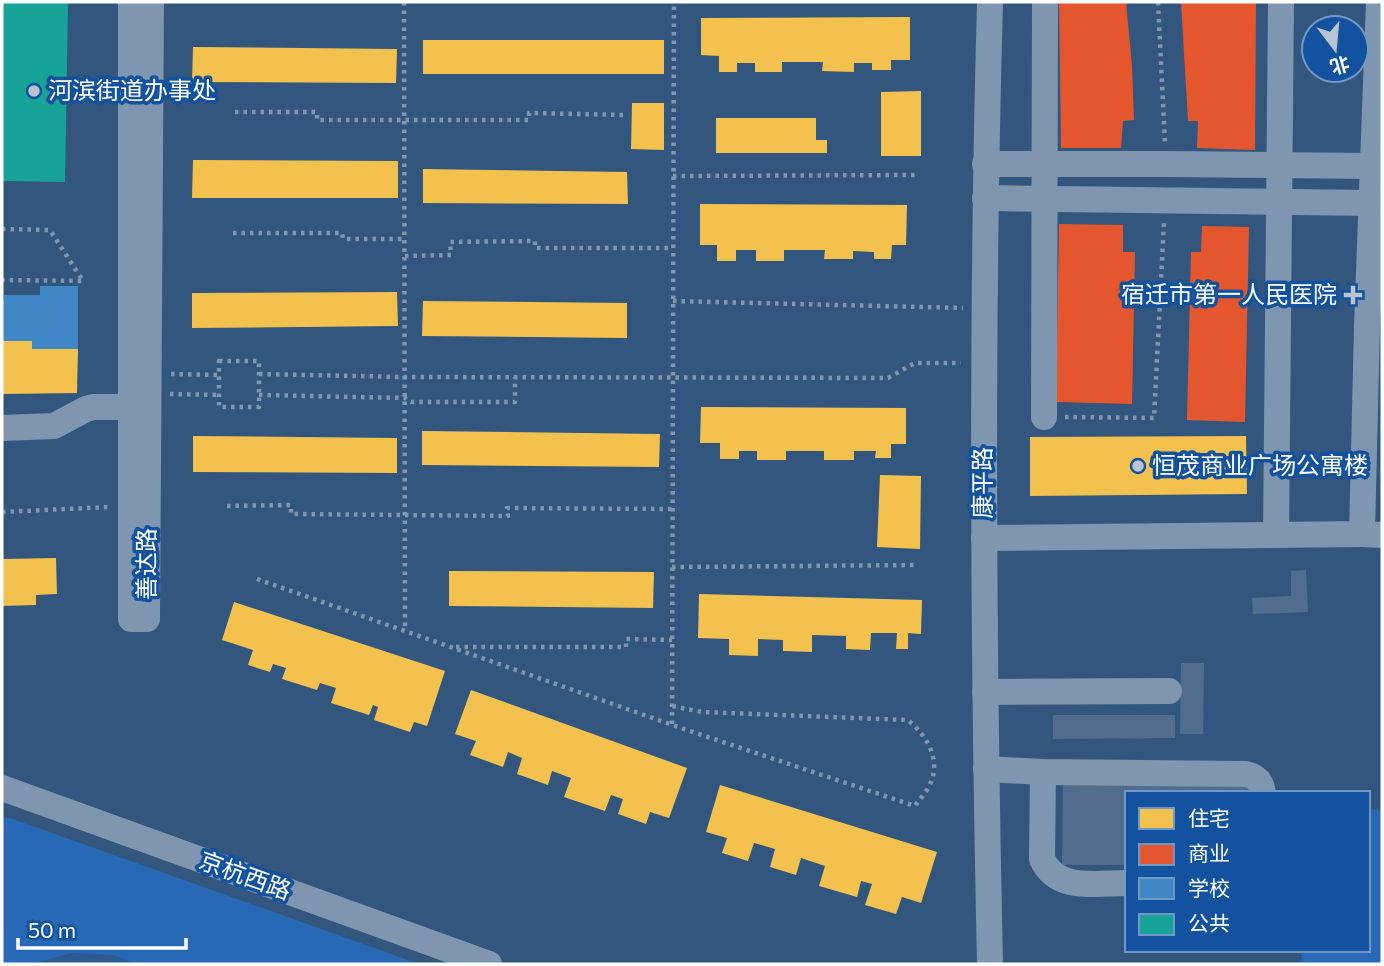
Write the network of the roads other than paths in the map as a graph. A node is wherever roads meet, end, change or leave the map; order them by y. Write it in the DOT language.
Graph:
graph roads {
  1 [pos="131,2"];
  2 [pos="151,2"];
  3 [pos="990,2"];
  4 [pos="1045,2"];
  5 [pos="1281,2"];
  6 [pos="1379,2"];
  7 [pos="985,164"];
  8 [pos="1045,164"];
  9 [pos="1378,165"];
  10 [pos="1280,166"];
  11 [pos="985,198"];
  12 [pos="1044,199"];
  13 [pos="1279,202"];
  14 [pos="1375,216"];
  15 [pos="139,407"];
  16 [pos="1044,417"];
  17 [pos="2,428"];
  18 [pos="1276,535"];
  19 [pos="1372,535"];
  20 [pos="984,538"];
  21 [pos="1169,691"];
  22 [pos="985,692"];
  23 [pos="986,769"];
  24 [pos="1043,772"];
  25 [pos="2,788"];
  26 [pos="1263,791"];
  27 [pos="1125,883"];
  28 [pos="489,964"];
  29 [pos="990,964"];
  1 -- 15 [label="street, 善达路"];
  2 -- 15 [label="street, 善达路"];
  3 -- 7 [label="street, 康平路"];
  4 -- 8 [label="street"];
  5 -- 10 [label="street"];
  6 -- 9 [label="street"];
  7 -- 8 [label="street"];
  7 -- 11 [label="street, 康平路"];
  8 -- 10 [label="street"];
  8 -- 12 [label="street"];
  9 -- 10 [label="street"];
  9 -- 14 [label="street"];
  10 -- 13 [label="street"];
  11 -- 12 [label="street"];
  11 -- 20 [label="street, 康平路"];
  12 -- 13 [label="street"];
  12 -- 16 [label="street"];
  13 -- 14 [label="street"];
  13 -- 18 [label="street"];
  14 -- 19 [label="street"];
  15 -- 15 [label="street, 善达路"];
  15 -- 17 [label="street"];
  18 -- 19 [label="street"];
  18 -- 20 [label="street"];
  20 -- 22 [label="street, 康平路"];
  21 -- 22 [label="street"];
  22 -- 23 [label="street, 康平路"];
  23 -- 24 [label="street"];
  23 -- 29 [label="street, 康平路"];
  24 -- 26 [label="street"];
  24 -- 27 [label="street"];
  25 -- 28 [label="street, 京杭西路"];
}
